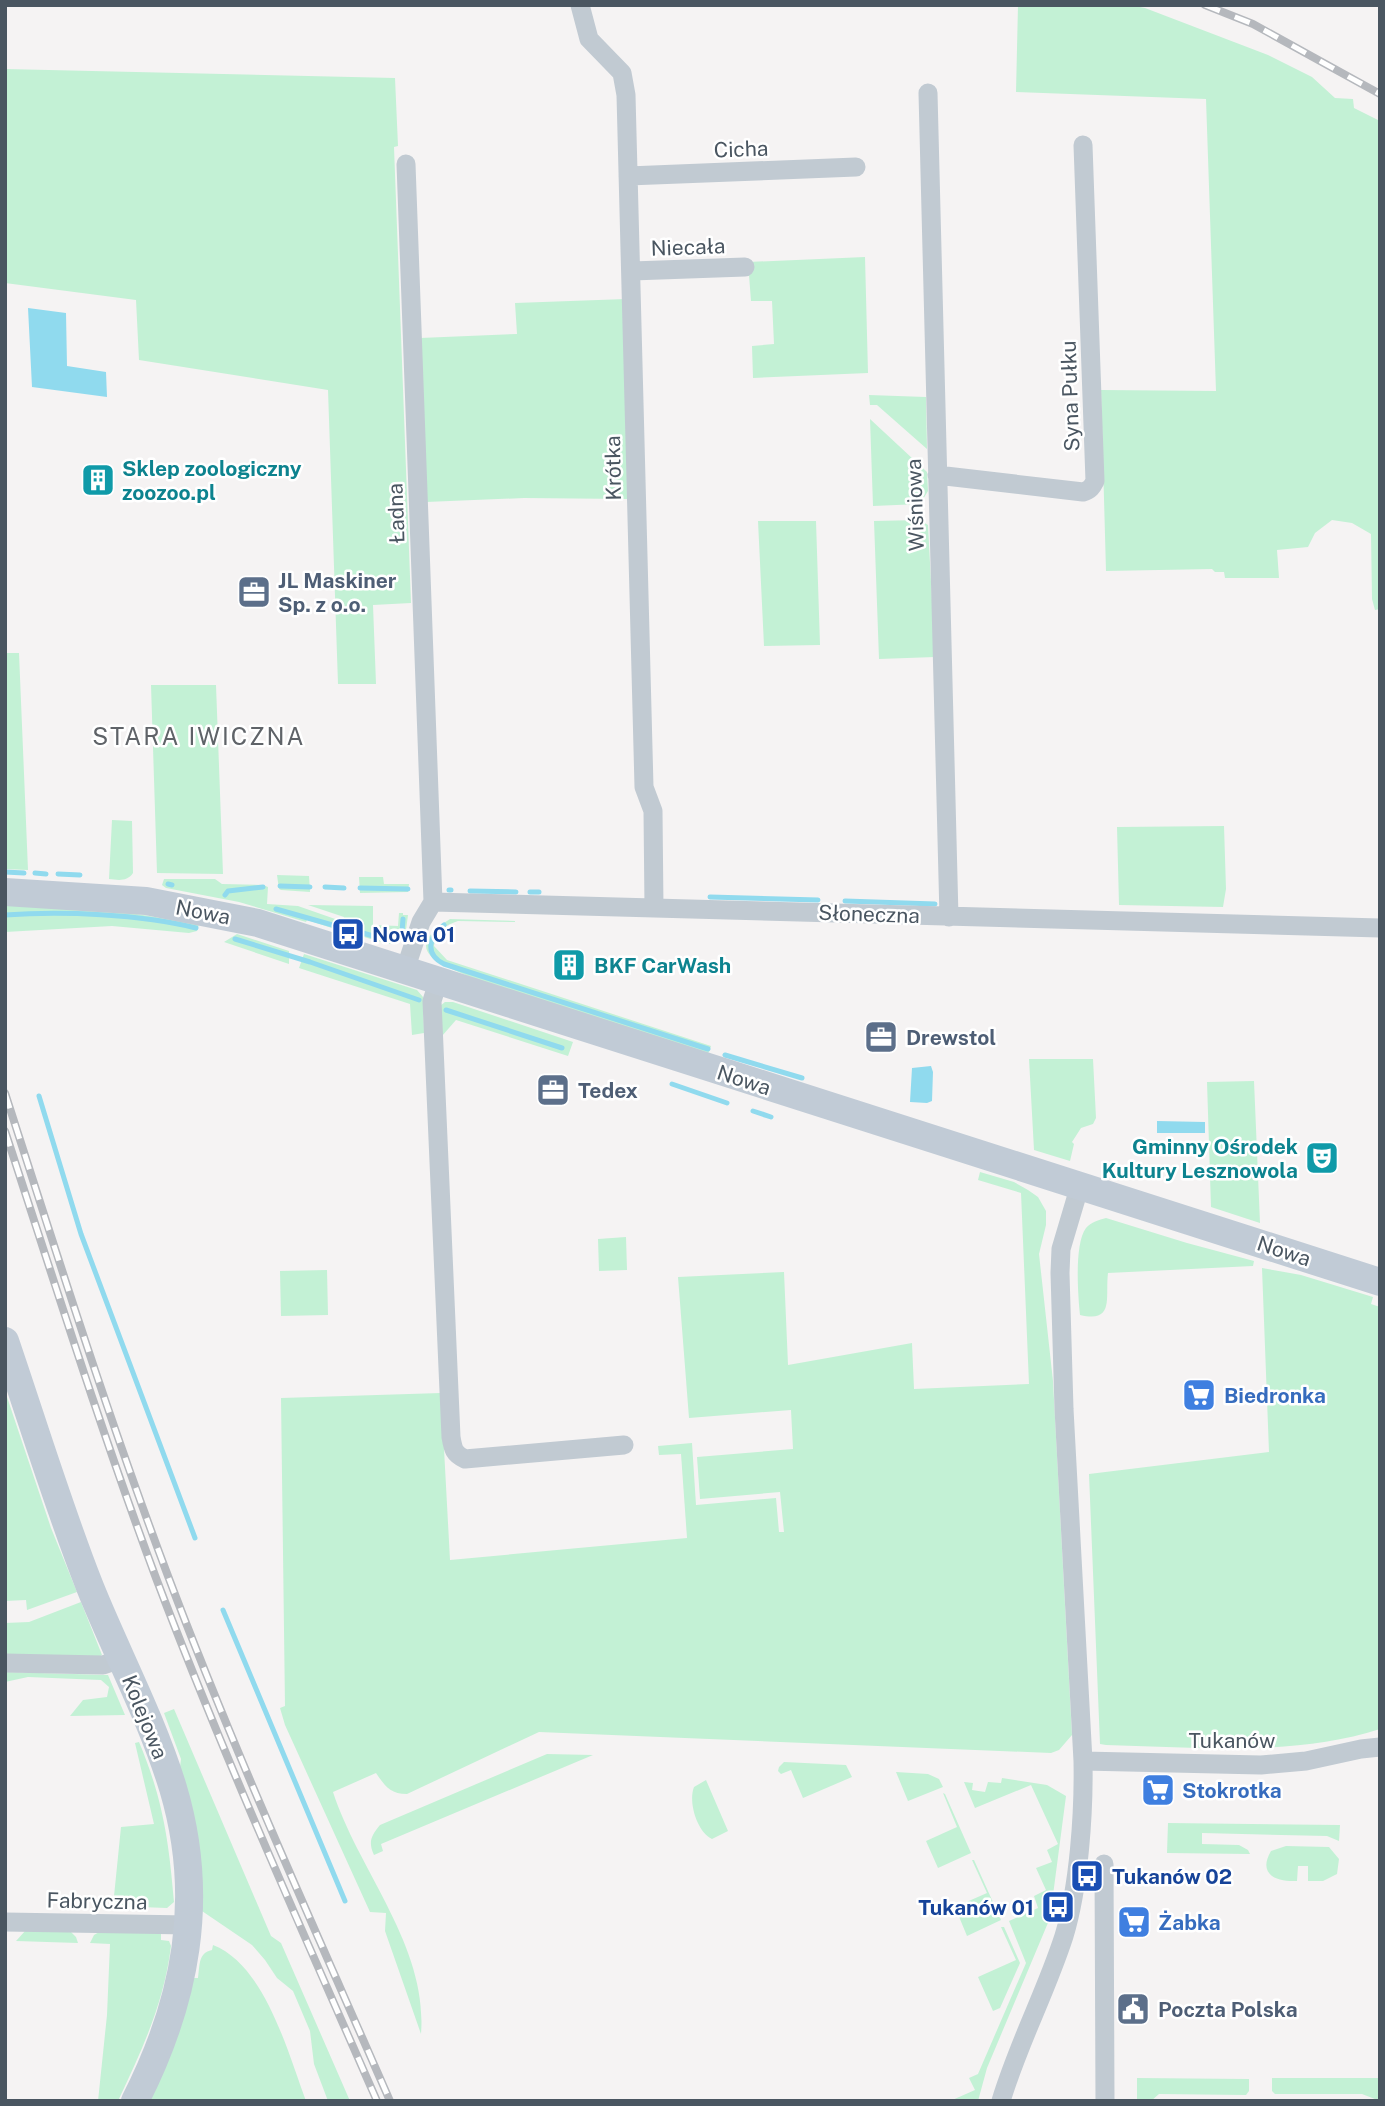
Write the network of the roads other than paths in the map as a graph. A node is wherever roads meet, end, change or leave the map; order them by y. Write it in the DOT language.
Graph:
graph roads {
  1 [pos="580,5"];
  2 [pos="928,93"];
  3 [pos="1083,145"];
  4 [pos="406,164"];
  5 [pos="856,167"];
  6 [pos="628,176"];
  7 [pos="745,267"];
  8 [pos="632,271"];
  9 [pos="936,475"];
  10 [pos="5,892"];
  11 [pos="433,902"];
  12 [pos="654,908"];
  13 [pos="949,916"];
  14 [pos="1380,928"];
  15 [pos="405,970"];
  16 [pos="438,982"];
  17 [pos="1080,1185"];
  18 [pos="1380,1282"];
  19 [pos="5,1341"];
  20 [pos="624,1445"];
  21 [pos="121,1659"];
  22 [pos="5,1663"];
  23 [pos="1380,1747"];
  24 [pos="1083,1761"];
  25 [pos="1104,1864"];
  26 [pos="5,1922"];
  27 [pos="189,1925"];
  28 [pos="135,2101"];
  29 [pos="1001,2101"];
  30 [pos="1105,2101"];
  1 -- 6 [label="street, Krótka"];
  2 -- 9 [label="street, Wiśniowa"];
  3 -- 9 [label="street, Syna Pułku"];
  4 -- 11 [label="street, Ładna"];
  5 -- 6 [label="street, Cicha"];
  6 -- 8 [label="street, Krótka"];
  7 -- 8 [label="street, Niecała"];
  8 -- 12 [label="street, Krótka"];
  9 -- 13 [label="street, Wiśniowa"];
  10 -- 15 [label="main road, Nowa"];
  11 -- 12 [label="street, Słoneczna"];
  11 -- 15 [label="street"];
  12 -- 13 [label="street, Słoneczna"];
  13 -- 14 [label="street, Słoneczna"];
  15 -- 16 [label="main road, Nowa"];
  16 -- 17 [label="main road, Nowa"];
  16 -- 20 [label="street"];
  17 -- 18 [label="main road, Nowa"];
  17 -- 24 [label="street"];
  19 -- 21 [label="main road, Kolejowa"];
  21 -- 22 [label="street"];
  21 -- 27 [label="main road, Kolejowa"];
  23 -- 24 [label="street, Tukanów"];
  24 -- 29 [label="street"];
  25 -- 30 [label="street"];
  26 -- 27 [label="street, Fabryczna"];
  27 -- 28 [label="main road, Kolejowa"];
}
